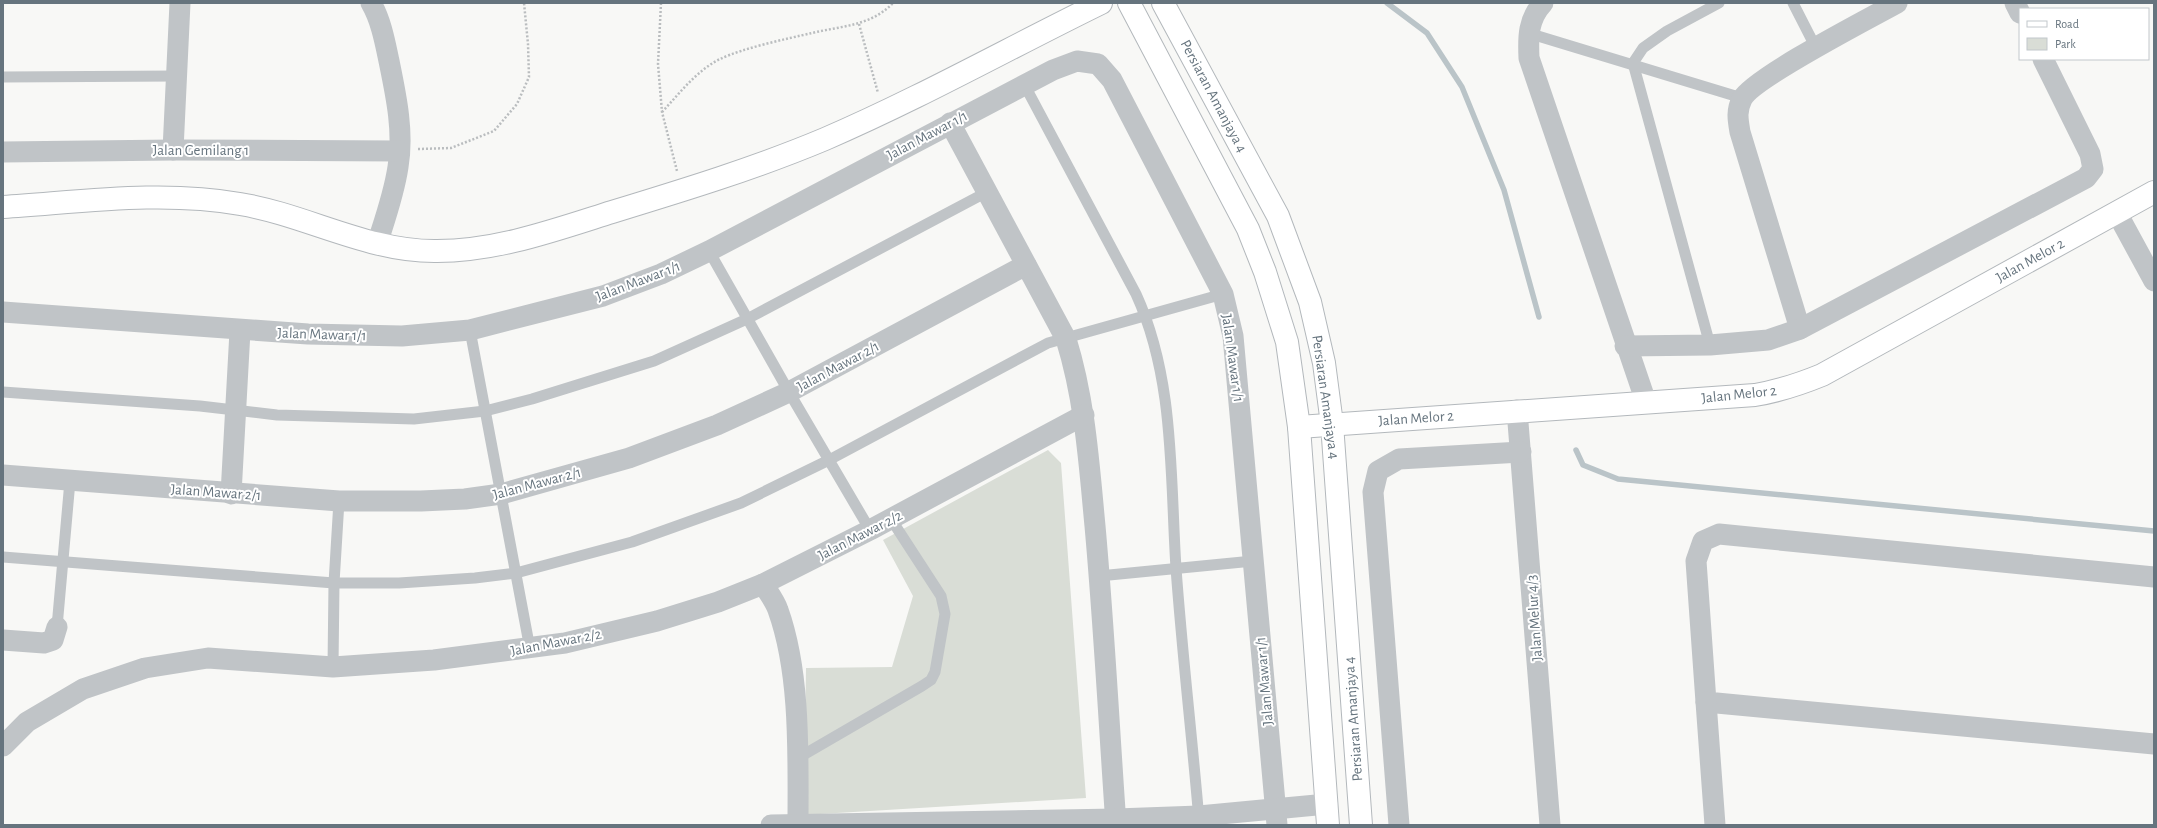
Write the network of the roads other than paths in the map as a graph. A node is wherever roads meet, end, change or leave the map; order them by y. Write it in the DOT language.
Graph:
graph roads {
  1 [pos="180,3"];
  2 [pos="371,3"];
  3 [pos="1101,3"];
  4 [pos="1129,3"];
  5 [pos="1163,3"];
  6 [pos="1543,3"];
  7 [pos="1719,3"];
  8 [pos="1793,3"];
  9 [pos="1897,3"];
  10 [pos="1528,33"];
  11 [pos="1816,48"];
  12 [pos="2043,60"];
  13 [pos="1633,64"];
  14 [pos="177,76"];
  15 [pos="3,77"];
  16 [pos="1024,84"];
  17 [pos="1742,98"];
  18 [pos="950,123"];
  19 [pos="173,150"];
  20 [pos="399,150"];
  21 [pos="3,152"];
  22 [pos="987,192"];
  23 [pos="2154,192"];
  24 [pos="3,207"];
  25 [pos="2117,213"];
  26 [pos="377,244"];
  27 [pos="709,251"];
  28 [pos="1026,265"];
  29 [pos="2154,281"];
  30 [pos="1223,294"];
  31 [pos="3,312"];
  32 [pos="1146,316"];
  33 [pos="748,319"];
  34 [pos="1800,329"];
  35 [pos="470,330"];
  36 [pos="240,331"];
  37 [pos="1066,339"];
  38 [pos="1710,345"];
  39 [pos="1625,346"];
  40 [pos="3,392"];
  41 [pos="789,392"];
  42 [pos="1646,402"];
  43 [pos="235,410"];
  44 [pos="1517,410"];
  45 [pos="484,411"];
  46 [pos="1084,416"];
  47 [pos="1332,424"];
  48 [pos="1299,427"];
  49 [pos="1521,452"];
  50 [pos="829,460"];
  51 [pos="3,475"];
  52 [pos="70,481"];
  53 [pos="231,494"];
  54 [pos="501,494"];
  55 [pos="339,501"];
  56 [pos="891,519"];
  57 [pos="870,530"];
  58 [pos="3,557"];
  59 [pos="1253,561"];
  60 [pos="63,562"];
  61 [pos="1176,569"];
  62 [pos="516,573"];
  63 [pos="1099,576"];
  64 [pos="2154,577"];
  65 [pos="334,583"];
  66 [pos="763,584"];
  67 [pos="57,627"];
  68 [pos="3,640"];
  69 [pos="530,649"];
  70 [pos="333,667"];
  71 [pos="1706,702"];
  72 [pos="2154,744"];
  73 [pos="3,746"];
  74 [pos="798,758"];
  75 [pos="1327,804"];
  76 [pos="1276,817"];
  77 [pos="1199,820"];
  78 [pos="1116,822"];
  79 [pos="771,825"];
  80 [pos="798,825"];
  81 [pos="1328,825"];
  82 [pos="1361,825"];
  83 [pos="1399,825"];
  84 [pos="1550,825"];
  85 [pos="1715,825"];
  1 -- 14 [label="street"];
  2 -- 20 [label="street"];
  3 -- 26 [label="street"];
  4 -- 48 [label="street, Persiaran Amanjaya 4"];
  5 -- 47 [label="street, Persiaran Amanjaya 4"];
  6 -- 10 [label="street"];
  7 -- 13 [label="lane"];
  8 -- 11 [label="lane"];
  9 -- 11 [label="street"];
  10 -- 13 [label="lane"];
  10 -- 39 [label="street"];
  11 -- 17 [label="street"];
  12 -- 34 [label="street"];
  13 -- 17 [label="lane"];
  13 -- 38 [label="lane"];
  14 -- 15 [label="lane"];
  14 -- 19 [label="street"];
  16 -- 18 [label="street, Jalan Mawar 1/1"];
  16 -- 30 [label="street, Jalan Mawar 1/1"];
  16 -- 32 [label="lane"];
  17 -- 34 [label="street"];
  18 -- 22 [label="street"];
  18 -- 27 [label="street, Jalan Mawar 1/1"];
  19 -- 20 [label="street, Jalan Gemilang 1"];
  19 -- 21 [label="street, Jalan Gemilang 1"];
  20 -- 26 [label="street"];
  22 -- 28 [label="street"];
  22 -- 33 [label="lane"];
  23 -- 25 [label="street, Jalan Melor 2"];
  24 -- 26 [label="street"];
  25 -- 29 [label="street"];
  25 -- 42 [label="street, Jalan Melor 2"];
  27 -- 33 [label="lane"];
  27 -- 35 [label="street, Jalan Mawar 1/1"];
  28 -- 37 [label="street"];
  28 -- 41 [label="street, Jalan Mawar 2/1"];
  30 -- 32 [label="lane"];
  30 -- 59 [label="street, Jalan Mawar 1/1"];
  31 -- 36 [label="street, Jalan Mawar 1/1"];
  32 -- 37 [label="lane"];
  32 -- 61 [label="lane"];
  33 -- 41 [label="lane"];
  33 -- 45 [label="lane"];
  34 -- 38 [label="street"];
  35 -- 36 [label="street, Jalan Mawar 1/1"];
  35 -- 45 [label="lane"];
  36 -- 43 [label="street"];
  37 -- 46 [label="street"];
  37 -- 50 [label="lane"];
  38 -- 39 [label="street"];
  39 -- 42 [label="street"];
  40 -- 43 [label="lane"];
  41 -- 50 [label="lane"];
  41 -- 54 [label="street, Jalan Mawar 2/1"];
  42 -- 44 [label="street, Jalan Melor 2"];
  43 -- 45 [label="lane"];
  43 -- 53 [label="street"];
  44 -- 47 [label="street, Jalan Melor 2"];
  44 -- 49 [label="street, Jalan Melur 4/3"];
  45 -- 54 [label="lane"];
  46 -- 56 [label="street, Jalan Mawar 2/2"];
  46 -- 63 [label="street"];
  47 -- 48 [label="street, Jalan Melor 2"];
  47 -- 82 [label="street, Persiaran Amanjaya 4"];
  48 -- 75 [label="street, Persiaran Amanjaya 4"];
  49 -- 83 [label="street"];
  49 -- 84 [label="street, Jalan Melur 4/3"];
  50 -- 57 [label="lane"];
  50 -- 62 [label="lane"];
  51 -- 52 [label="street, Jalan Mawar 2/1"];
  52 -- 53 [label="street, Jalan Mawar 2/1"];
  52 -- 60 [label="lane"];
  53 -- 55 [label="street, Jalan Mawar 2/1"];
  54 -- 55 [label="street, Jalan Mawar 2/1"];
  54 -- 62 [label="lane"];
  55 -- 65 [label="lane"];
  56 -- 57 [label="street, Jalan Mawar 2/2"];
  56 -- 74 [label="lane"];
  57 -- 66 [label="street, Jalan Mawar 2/2"];
  58 -- 60 [label="lane"];
  59 -- 61 [label="lane"];
  59 -- 76 [label="street, Jalan Mawar 1/1"];
  60 -- 65 [label="lane"];
  60 -- 67 [label="lane"];
  61 -- 63 [label="lane"];
  61 -- 77 [label="lane"];
  62 -- 65 [label="lane"];
  62 -- 69 [label="lane"];
  63 -- 78 [label="street"];
  64 -- 71 [label="street"];
  65 -- 70 [label="lane"];
  66 -- 69 [label="street, Jalan Mawar 2/2"];
  66 -- 74 [label="street"];
  67 -- 68 [label="street"];
  69 -- 70 [label="street, Jalan Mawar 2/2"];
  70 -- 73 [label="street, Jalan Mawar 2/2"];
  71 -- 72 [label="street"];
  71 -- 85 [label="street"];
  74 -- 80 [label="street"];
  75 -- 76 [label="street"];
  75 -- 81 [label="street, Persiaran Amanjaya 4"];
  76 -- 77 [label="street"];
  77 -- 78 [label="street"];
  78 -- 80 [label="street"];
  79 -- 80 [label="street"];
}
